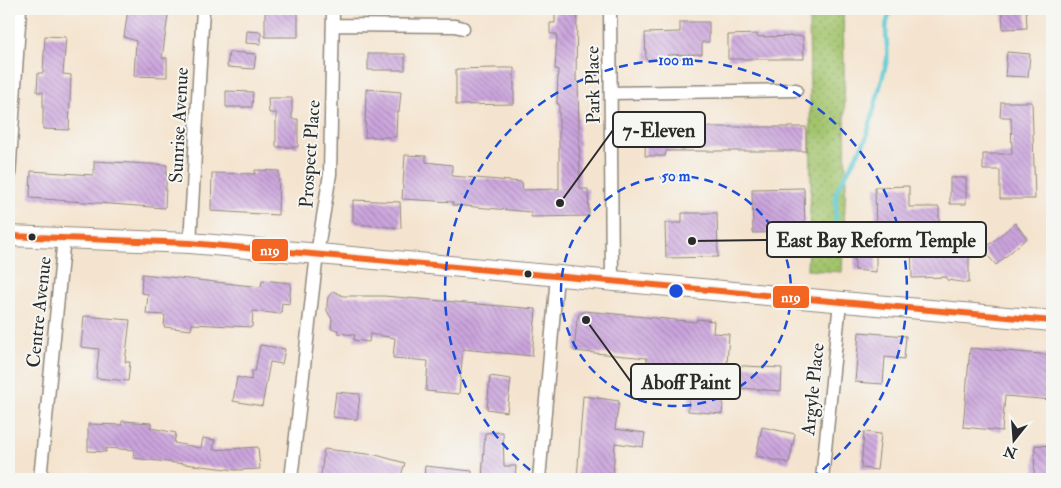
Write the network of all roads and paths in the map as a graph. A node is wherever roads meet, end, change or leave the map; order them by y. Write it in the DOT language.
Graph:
graph roads {
  1 [pos="20,9"];
  2 [pos="203,9"];
  3 [pos="333,9"];
  4 [pos="610,9"];
  5 [pos="333,25"];
  6 [pos="463,28"];
  7 [pos="796,90"];
  8 [pos="611,93"];
  9 [pos="9,177"];
  10 [pos="9,236"];
  11 [pos="64,237"];
  12 [pos="190,244"];
  13 [pos="317,254"];
  14 [pos="558,276"];
  15 [pos="612,281"];
  16 [pos="840,302"];
  17 [pos="1052,321"];
  18 [pos="40,479"];
  19 [pos="292,479"];
  20 [pos="539,479"];
  21 [pos="822,479"];
  1 -- 9 [label="street"];
  2 -- 12 [label="street, Sunrise Avenue"];
  3 -- 5 [label="street, Prospect Place"];
  4 -- 8 [label="street, Park Place"];
  5 -- 6 [label="street"];
  5 -- 13 [label="street, Prospect Place"];
  7 -- 8 [label="street"];
  8 -- 15 [label="street, Park Place"];
  10 -- 11 [label="main road"];
  11 -- 12 [label="main road"];
  11 -- 18 [label="street, Centre Avenue"];
  12 -- 13 [label="main road"];
  13 -- 14 [label="main road"];
  13 -- 19 [label="street, Prospect Place"];
  14 -- 15 [label="main road"];
  14 -- 20 [label="street"];
  15 -- 16 [label="main road"];
  16 -- 17 [label="main road"];
  16 -- 21 [label="street, Argyle Place"];
}
